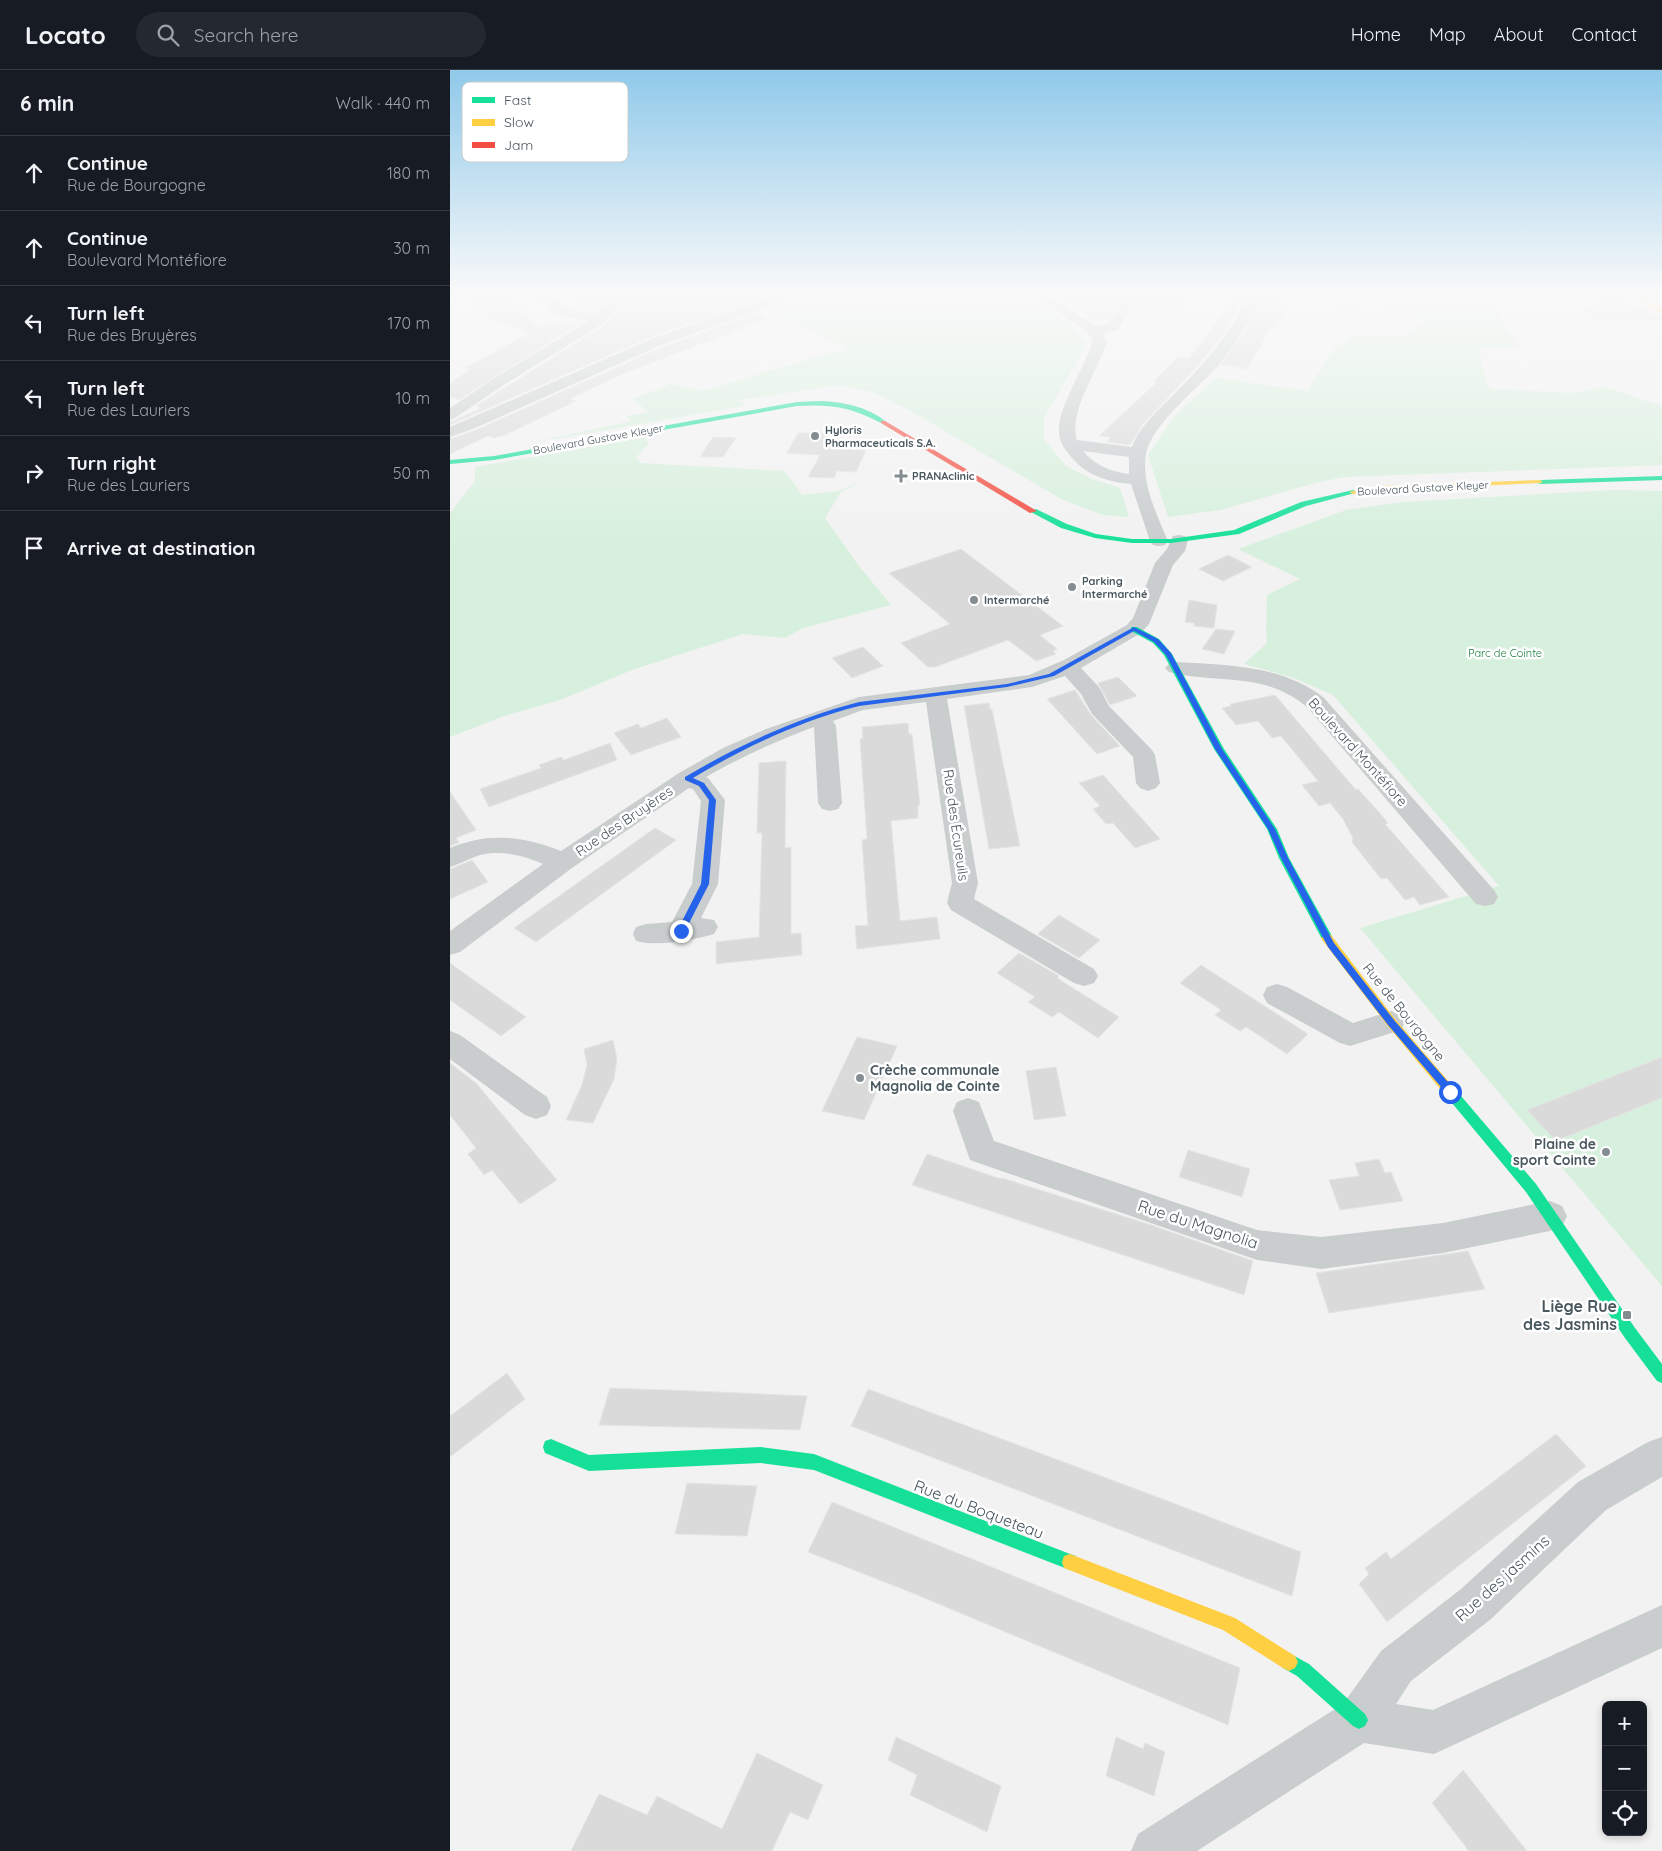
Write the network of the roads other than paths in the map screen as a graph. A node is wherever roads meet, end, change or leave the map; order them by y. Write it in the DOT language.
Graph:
graph roads {
  1 [pos="506,377"];
  2 [pos="577,377"];
  3 [pos="1086,377"];
  4 [pos="1198,377"];
  5 [pos="450,415"];
  6 [pos="450,432"];
  7 [pos="1070,444"];
  8 [pos="1138,452"];
  9 [pos="450,462"];
  10 [pos="1662,478"];
  11 [pos="1139,479"];
  12 [pos="1179,540"];
  13 [pos="1155,541"];
  14 [pos="1164,562"];
  15 [pos="1134,629"];
  16 [pos="1068,666"];
  17 [pos="1176,668"];
  18 [pos="936,695"];
  19 [pos="819,717"];
  20 [pos="687,778"];
  21 [pos="1148,784"];
  22 [pos="830,803"];
  23 [pos="460,853"];
  24 [pos="564,862"];
  25 [pos="1485,897"];
  26 [pos="646,934"];
  27 [pos="450,945"];
  28 [pos="1084,976"];
  29 [pos="1277,995"];
  30 [pos="1391,1022"];
  31 [pos="450,1043"];
  32 [pos="536,1106"];
  33 [pos="968,1111"];
  34 [pos="1550,1216"];
  35 [pos="1662,1376"];
  36 [pos="551,1447"];
  37 [pos="1662,1456"];
  38 [pos="1662,1626"];
  39 [pos="1359,1720"];
  40 [pos="1155,1851"];
  1 -- 5 [label="street"];
  2 -- 6 [label="street"];
  3 -- 7 [label="street"];
  4 -- 8 [label="street"];
  7 -- 8 [label="street"];
  7 -- 11 [label="street"];
  8 -- 11 [label="street"];
  9 -- 13 [label="street, Boulevard Gustave Kleyer"];
  10 -- 12 [label="street, Boulevard Gustave Kleyer"];
  11 -- 13 [label="street"];
  12 -- 13 [label="street, Boulevard Gustave Kleyer"];
  12 -- 14 [label="street"];
  13 -- 14 [label="street"];
  14 -- 15 [label="street"];
  15 -- 16 [label="street, Rue des Bruyères"];
  15 -- 17 [label="street"];
  16 -- 18 [label="street, Rue des Bruyères"];
  16 -- 21 [label="street"];
  17 -- 25 [label="street, Boulevard Montéfiore"];
  17 -- 30 [label="street, Rue de Bourgogne"];
  18 -- 19 [label="street, Rue des Bruyères"];
  18 -- 28 [label="street, Rue des Écureuils"];
  19 -- 20 [label="street, Rue des Bruyères"];
  19 -- 22 [label="street"];
  20 -- 24 [label="street, Rue des Bruyères"];
  20 -- 26 [label="street"];
  23 -- 24 [label="street"];
  24 -- 27 [label="street, Rue des Bruyères"];
  29 -- 30 [label="street"];
  30 -- 34 [label="street, Rue de Bourgogne"];
  31 -- 32 [label="street"];
  33 -- 34 [label="street, Rue du Magnolia"];
  34 -- 35 [label="street, Rue de Bourgogne"];
  36 -- 39 [label="street, Rue du Boqueteau"];
  37 -- 39 [label="street, Rue des jasmins"];
  38 -- 39 [label="street"];
  39 -- 40 [label="street, Rue des jasmins"];
}
